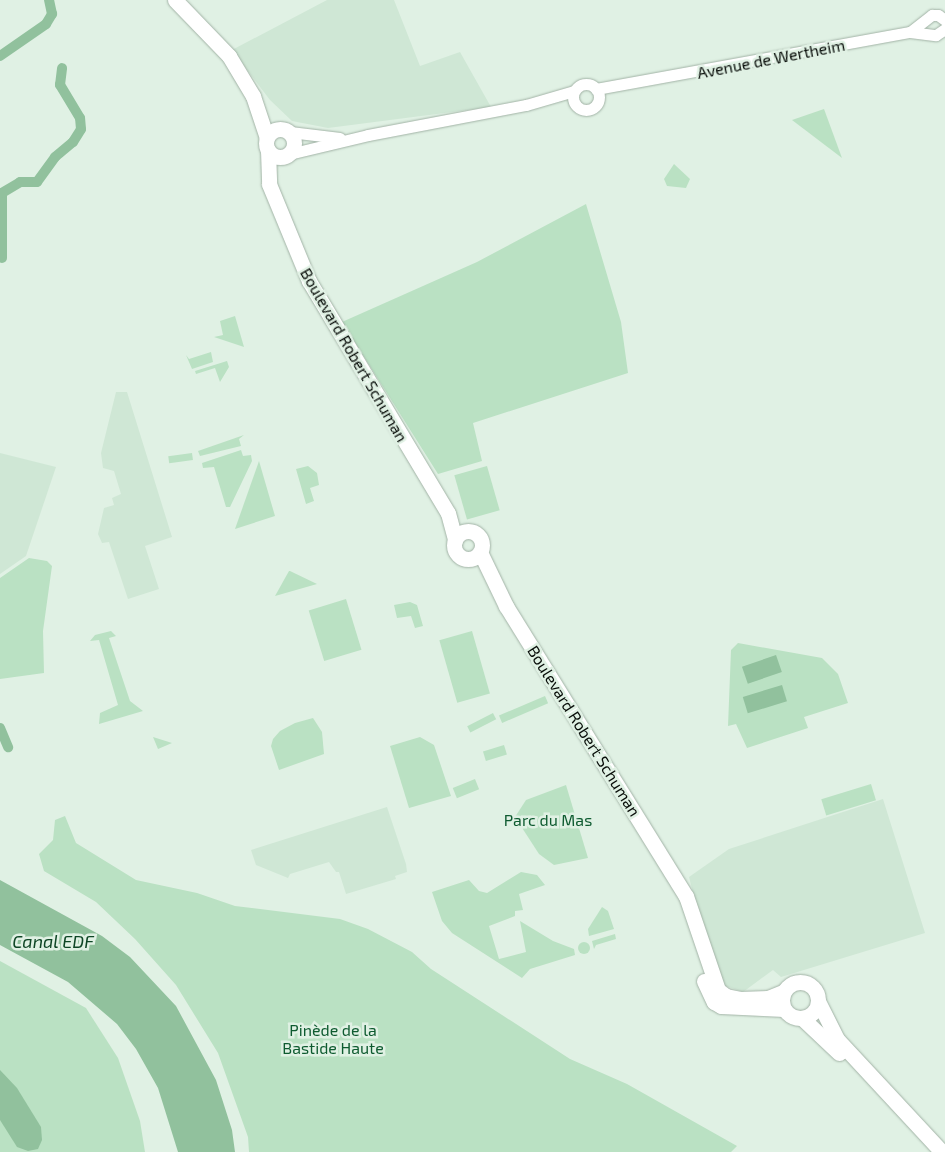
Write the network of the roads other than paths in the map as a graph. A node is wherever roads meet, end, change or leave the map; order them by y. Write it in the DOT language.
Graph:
graph roads {
  1 [pos="166,0"];
  2 [pos="174,0"];
  3 [pos="926,22"];
  4 [pos="945,22"];
  5 [pos="197,24"];
  6 [pos="910,32"];
  7 [pos="930,34"];
  8 [pos="574,91"];
  9 [pos="598,93"];
  10 [pos="253,96"];
  11 [pos="574,103"];
  12 [pos="526,105"];
  13 [pos="287,130"];
  14 [pos="354,138"];
  15 [pos="267,144"];
  16 [pos="288,155"];
  17 [pos="273,190"];
  18 [pos="460,536"];
  19 [pos="474,556"];
  20 [pos="676,880"];
  21 [pos="783,992"];
  22 [pos="818,1001"];
  23 [pos="784,1009"];
  24 [pos="802,1018"];
  25 [pos="843,1051"];
  26 [pos="942,1152"];
  1 -- 5 [label="main road"];
  2 -- 5 [label="main road"];
  3 -- 4 [label="street, Avenue de Wertheim"];
  3 -- 6 [label="street, Avenue de Wertheim"];
  3 -- 7 [label="street"];
  4 -- 7 [label="street"];
  5 -- 10 [label="main road"];
  6 -- 7 [label="street, Avenue de Wertheim"];
  6 -- 9 [label="street, Avenue de Wertheim"];
  8 -- 9 [label="street"];
  8 -- 11 [label="street"];
  8 -- 12 [label="street"];
  9 -- 11 [label="street"];
  10 -- 13 [label="main road"];
  10 -- 15 [label="main road, Boulevard Robert Schuman"];
  11 -- 12 [label="street"];
  12 -- 14 [label="street"];
  13 -- 14 [label="street"];
  13 -- 15 [label="main road"];
  13 -- 16 [label="main road"];
  14 -- 16 [label="street"];
  15 -- 16 [label="main road"];
  15 -- 17 [label="main road, Boulevard Robert Schuman"];
  16 -- 17 [label="main road"];
  17 -- 18 [label="main road, Boulevard Robert Schuman"];
  18 -- 19 [label="main road, Boulevard Robert Schuman"];
  18 -- 19 [label="main road"];
  19 -- 20 [label="main road, Boulevard Robert Schuman"];
  20 -- 21 [label="main road, Boulevard Robert Schuman"];
  20 -- 23 [label="main road, Boulevard Robert Schuman"];
  21 -- 22 [label="main road"];
  21 -- 23 [label="main road"];
  22 -- 24 [label="main road"];
  22 -- 25 [label="main road"];
  23 -- 24 [label="main road"];
  24 -- 25 [label="main road"];
  25 -- 26 [label="main road"];
}
